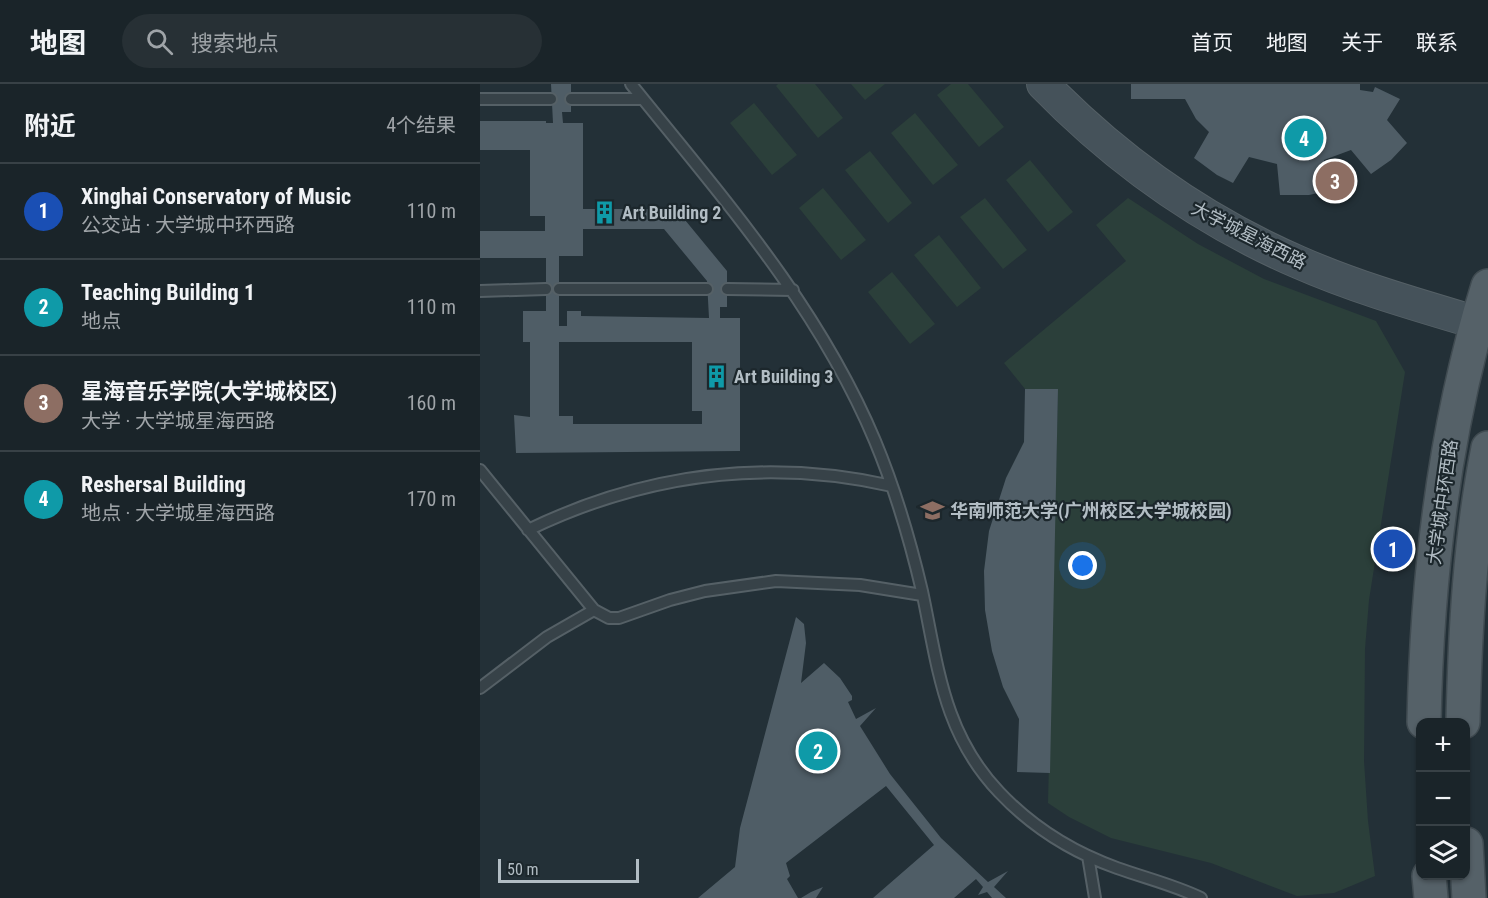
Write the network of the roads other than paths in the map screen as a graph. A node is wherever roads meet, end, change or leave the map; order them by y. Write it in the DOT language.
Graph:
graph roads {
  1 [pos="631,84"];
  2 [pos="1043,84"];
  3 [pos="480,99"];
  4 [pos="551,99"];
  5 [pos="571,99"];
  6 [pos="643,99"];
  7 [pos="1488,286"];
  8 [pos="546,290"];
  9 [pos="559,290"];
  10 [pos="707,290"];
  11 [pos="728,290"];
  12 [pos="793,290"];
  13 [pos="480,291"];
  14 [pos="1483,324"];
  15 [pos="1486,456"];
  16 [pos="1446,460"];
  17 [pos="480,470"];
  18 [pos="892,486"];
  19 [pos="528,530"];
  20 [pos="922,595"];
  21 [pos="594,610"];
  22 [pos="480,688"];
  23 [pos="1424,718"];
  24 [pos="1463,718"];
  25 [pos="1088,856"];
  26 [pos="1429,880"];
  27 [pos="1468,880"];
  28 [pos="1095,898"];
  29 [pos="1201,898"];
  30 [pos="1431,898"];
  31 [pos="1469,898"];
  1 -- 6 [label="lane"];
  2 -- 14 [label="street, 大学城星海西路"];
  3 -- 4 [label="lane"];
  5 -- 6 [label="lane"];
  6 -- 12 [label="lane"];
  7 -- 14 [label="main road, 大学城中环西路"];
  8 -- 13 [label="lane"];
  9 -- 10 [label="lane"];
  11 -- 12 [label="lane"];
  12 -- 18 [label="lane"];
  14 -- 16 [label="main road, 大学城中环西路"];
  15 -- 16 [label="main road"];
  15 -- 24 [label="main road, 大学城中环西路"];
  16 -- 23 [label="main road, 大学城中环西路"];
  17 -- 19 [label="lane"];
  18 -- 19 [label="lane"];
  18 -- 20 [label="lane"];
  19 -- 21 [label="lane"];
  20 -- 21 [label="lane"];
  20 -- 25 [label="lane"];
  21 -- 22 [label="lane"];
  25 -- 28 [label="lane"];
  25 -- 29 [label="lane"];
  26 -- 30 [label="main road"];
  27 -- 31 [label="main road"];
}
